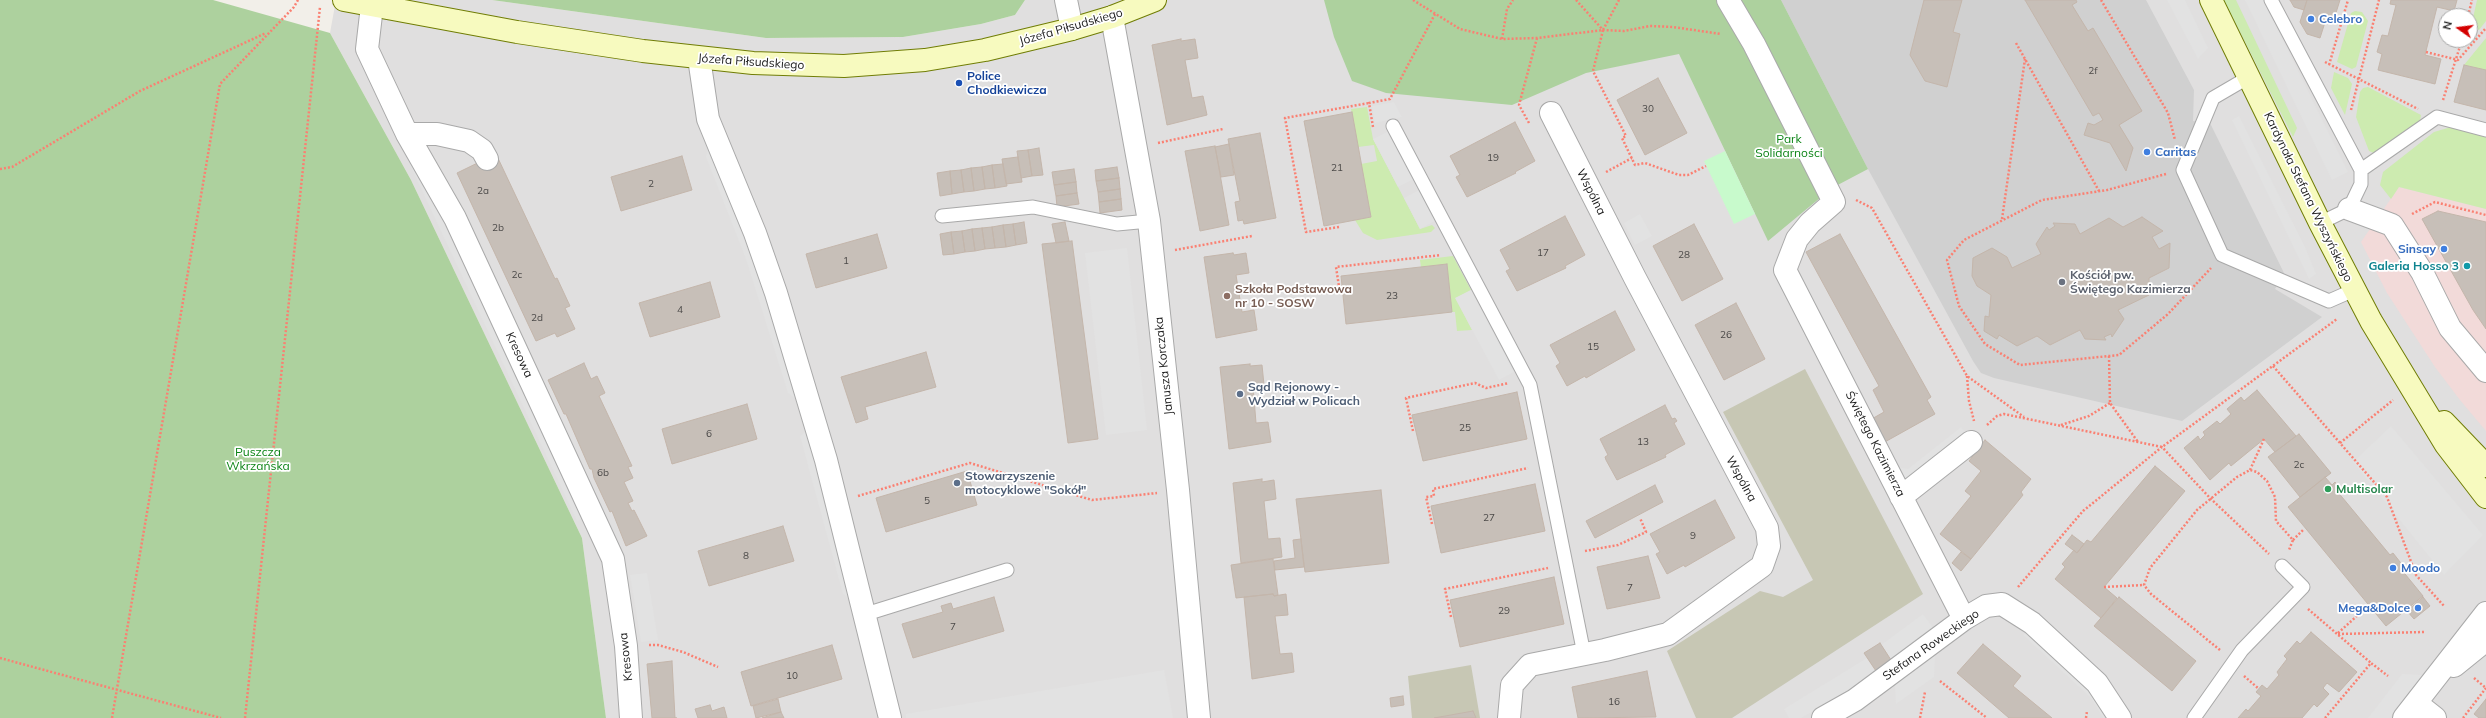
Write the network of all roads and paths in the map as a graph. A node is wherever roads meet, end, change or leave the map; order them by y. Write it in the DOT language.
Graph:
graph roads {
  1 [pos="298,0"];
  2 [pos="344,0"];
  3 [pos="1066,0"];
  4 [pos="1155,0"];
  5 [pos="1413,0"];
  6 [pos="1513,0"];
  7 [pos="1576,0"];
  8 [pos="1619,0"];
  9 [pos="1728,0"];
  10 [pos="2100,0"];
  11 [pos="2211,0"];
  12 [pos="2271,0"];
  13 [pos="2348,0"];
  14 [pos="2379,0"];
  15 [pos="372,6"];
  16 [pos="320,7"];
  17 [pos="1435,14"];
  18 [pos="1112,17"];
  19 [pos="2486,28"];
  20 [pos="1072,29"];
  21 [pos="1604,30"];
  22 [pos="269,32"];
  23 [pos="1750,37"];
  24 [pos="1537,38"];
  25 [pos="1502,39"];
  26 [pos="2016,43"];
  27 [pos="2294,45"];
  28 [pos="2460,48"];
  29 [pos="2426,52"];
  30 [pos="699,58"];
  31 [pos="2025,59"];
  32 [pos="2458,60"];
  33 [pos="2330,64"];
  34 [pos="2249,77"];
  35 [pos="2358,80"];
  36 [pos="2320,96"];
  37 [pos="1369,103"];
  38 [pos="1519,105"];
  39 [pos="1551,113"];
  40 [pos="2350,114"];
  41 [pos="2437,118"];
  42 [pos="1393,126"];
  43 [pos="1223,129"];
  44 [pos="2486,130"];
  45 [pos="407,134"];
  46 [pos="1157,143"];
  47 [pos="1632,158"];
  48 [pos="487,159"];
  49 [pos="1706,166"];
  50 [pos="0,169"];
  51 [pos="2182,170"];
  52 [pos="2361,170"];
  53 [pos="1586,182"];
  54 [pos="2099,191"];
  55 [pos="1834,202"];
  56 [pos="2349,209"];
  57 [pos="2486,215"];
  58 [pos="942,216"];
  59 [pos="2002,219"];
  60 [pos="1149,221"];
  61 [pos="2320,223"];
  62 [pos="2392,225"];
  63 [pos="1339,227"];
  64 [pos="1252,236"];
  65 [pos="1172,251"];
  66 [pos="1460,253"];
  67 [pos="2222,255"];
  68 [pos="2354,290"];
  69 [pos="1340,293"];
  70 [pos="2340,317"];
  71 [pos="2109,356"];
  72 [pos="2273,366"];
  73 [pos="2486,371"];
  74 [pos="1967,376"];
  75 [pos="1527,378"];
  76 [pos="2405,392"];
  77 [pos="2110,403"];
  78 [pos="2025,418"];
  79 [pos="2061,425"];
  80 [pos="1413,432"];
  81 [pos="1978,433"];
  82 [pos="2264,439"];
  83 [pos="2138,442"];
  84 [pos="2340,444"];
  85 [pos="2162,447"];
  86 [pos="1546,464"];
  87 [pos="2486,466"];
  88 [pos="2250,470"];
  89 [pos="1178,490"];
  90 [pos="856,496"];
  91 [pos="1901,497"];
  92 [pos="2486,497"];
  93 [pos="2210,498"];
  94 [pos="1640,518"];
  95 [pos="1432,524"];
  96 [pos="2304,529"];
  97 [pos="2293,540"];
  98 [pos="1585,551"];
  99 [pos="1566,564"];
  100 [pos="2282,566"];
  101 [pos="1007,570"];
  102 [pos="2144,585"];
  103 [pos="2104,588"];
  104 [pos="2015,590"];
  105 [pos="2303,604"];
  106 [pos="2368,606"];
  107 [pos="2444,606"];
  108 [pos="2486,612"];
  109 [pos="866,614"];
  110 [pos="1451,618"];
  111 [pos="1964,619"];
  112 [pos="2425,632"];
  113 [pos="2338,634"];
  114 [pos="2486,640"];
  115 [pos="626,646"];
  116 [pos="1584,654"];
  117 [pos="2225,654"];
  118 [pos="0,658"];
  119 [pos="2371,663"];
  120 [pos="718,667"];
  121 [pos="2388,676"];
  122 [pos="1940,681"];
  123 [pos="2486,688"];
  124 [pos="117,689"];
  125 [pos="1925,692"];
  126 [pos="2414,705"];
  127 [pos="112,718"];
  128 [pos="221,718"];
  129 [pos="244,718"];
  130 [pos="631,718"];
  131 [pos="890,718"];
  132 [pos="1199,718"];
  133 [pos="1509,718"];
  134 [pos="1823,718"];
  135 [pos="1920,718"];
  136 [pos="1987,718"];
  137 [pos="2120,718"];
  138 [pos="2194,718"];
  139 [pos="2325,718"];
  140 [pos="2435,718"];
  141 [pos="2463,718"];
  1 -- 22 [label="path"];
  2 -- 15 [label="street, Józefa Piłsudskiego"];
  3 -- 20 [label="street"];
  4 -- 18 [label="street, Józefa Piłsudskiego"];
  5 -- 17 [label="path"];
  6 -- 25 [label="path"];
  7 -- 21 [label="path"];
  8 -- 21 [label="path"];
  9 -- 23 [label="street"];
  10 -- 51 [label="path"];
  11 -- 34 [label="street, Kardynała Stefana Wyszyńskiego"];
  12 -- 27 [label="lane"];
  13 -- 33 [label="path"];
  14 -- 35 [label="path"];
  15 -- 30 [label="street, Józefa Piłsudskiego"];
  15 -- 45 [label="street, Kresowa"];
  16 -- 129 [label="path"];
  17 -- 25 [label="path"];
  17 -- 37 [label="path"];
  18 -- 20 [label="street, Józefa Piłsudskiego"];
  18 -- 60 [label="street, Janusza Korczaka"];
  19 -- 32 [label="path"];
  20 -- 30 [label="street, Józefa Piłsudskiego"];
  21 -- 23 [label="path"];
  21 -- 24 [label="path"];
  21 -- 47 [label="path"];
  22 -- 50 [label="path"];
  22 -- 124 [label="path"];
  23 -- 55 [label="street"];
  24 -- 25 [label="path"];
  24 -- 38 [label="path"];
  26 -- 31 [label="path"];
  27 -- 33 [label="path"];
  27 -- 36 [label="lane"];
  28 -- 32 [label="path"];
  29 -- 32 [label="path"];
  30 -- 109 [label="street"];
  31 -- 54 [label="path"];
  31 -- 59 [label="path"];
  32 -- 41 [label="path"];
  33 -- 35 [label="path"];
  33 -- 36 [label="path"];
  34 -- 51 [label="lane"];
  34 -- 61 [label="street, Kardynała Stefana Wyszyńskiego"];
  35 -- 40 [label="path"];
  35 -- 41 [label="path"];
  36 -- 52 [label="lane"];
  37 -- 42 [label="path"];
  37 -- 63 [label="path"];
  39 -- 53 [label="street, Wspólna"];
  41 -- 44 [label="lane"];
  41 -- 52 [label="lane"];
  42 -- 66 [label="lane"];
  43 -- 46 [label="path"];
  45 -- 48 [label="street"];
  45 -- 115 [label="street, Kresowa"];
  47 -- 49 [label="path"];
  47 -- 53 [label="path"];
  51 -- 54 [label="path"];
  51 -- 67 [label="lane"];
  52 -- 56 [label="lane"];
  53 -- 116 [label="street, Wspólna"];
  54 -- 59 [label="path"];
  55 -- 74 [label="path"];
  55 -- 91 [label="street, Świętego Kazimierza"];
  56 -- 61 [label="lane"];
  56 -- 62 [label="street"];
  57 -- 62 [label="path"];
  58 -- 60 [label="lane"];
  59 -- 71 [label="path"];
  60 -- 89 [label="street, Janusza Korczaka"];
  61 -- 68 [label="street, Kardynała Stefana Wyszyńskiego"];
  62 -- 73 [label="street"];
  64 -- 65 [label="path"];
  66 -- 69 [label="path"];
  66 -- 75 [label="lane"];
  67 -- 68 [label="lane"];
  67 -- 71 [label="path"];
  68 -- 76 [label="street, Kardynała Stefana Wyszyńskiego"];
  70 -- 72 [label="path"];
  71 -- 77 [label="path"];
  72 -- 84 [label="path"];
  72 -- 85 [label="path"];
  74 -- 78 [label="path"];
  74 -- 81 [label="path"];
  75 -- 80 [label="path"];
  75 -- 86 [label="lane"];
  76 -- 84 [label="path"];
  76 -- 87 [label="street, Kardynała Stefana Wyszyńskiego"];
  76 -- 92 [label="street, Kardynała Stefana Wyszyńskiego"];
  77 -- 79 [label="path"];
  77 -- 83 [label="path"];
  78 -- 79 [label="path"];
  78 -- 81 [label="path"];
  79 -- 83 [label="path"];
  81 -- 91 [label="street"];
  82 -- 88 [label="path"];
  83 -- 85 [label="path"];
  84 -- 107 [label="path"];
  85 -- 93 [label="path"];
  85 -- 104 [label="path"];
  86 -- 95 [label="path"];
  86 -- 99 [label="lane"];
  88 -- 93 [label="path"];
  88 -- 97 [label="path"];
  89 -- 90 [label="path"];
  89 -- 132 [label="street, Janusza Korczaka"];
  91 -- 111 [label="street, Świętego Kazimierza"];
  93 -- 100 [label="path"];
  93 -- 102 [label="path"];
  94 -- 98 [label="path"];
  96 -- 97 [label="path"];
  97 -- 100 [label="path"];
  99 -- 110 [label="path"];
  99 -- 116 [label="lane"];
  100 -- 138 [label="lane"];
  101 -- 109 [label="lane"];
  102 -- 103 [label="path"];
  102 -- 117 [label="path"];
  105 -- 113 [label="path"];
  106 -- 113 [label="path"];
  108 -- 126 [label="street"];
  109 -- 131 [label="street"];
  111 -- 134 [label="street, Stefana Roweckiego"];
  111 -- 137 [label="street, Stefana Roweckiego"];
  112 -- 113 [label="path"];
  113 -- 119 [label="path"];
  114 -- 126 [label="street"];
  115 -- 120 [label="path"];
  115 -- 130 [label="street, Kresowa"];
  116 -- 133 [label="street, Wspólna"];
  118 -- 124 [label="path"];
  119 -- 121 [label="path"];
  119 -- 139 [label="path"];
  122 -- 136 [label="path"];
  123 -- 141 [label="path"];
  124 -- 127 [label="path"];
  124 -- 128 [label="path"];
  125 -- 135 [label="path"];
  126 -- 140 [label="street"];
}
